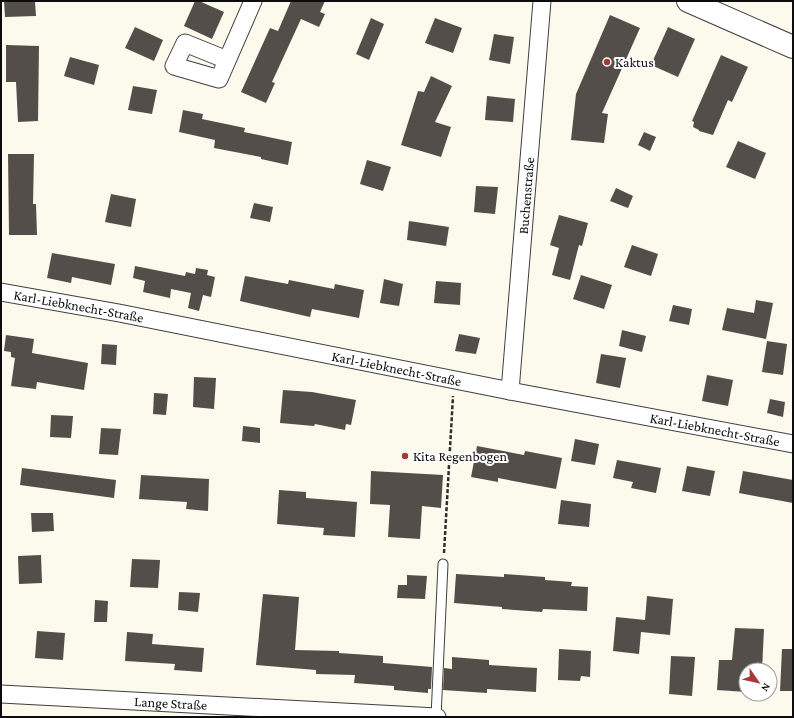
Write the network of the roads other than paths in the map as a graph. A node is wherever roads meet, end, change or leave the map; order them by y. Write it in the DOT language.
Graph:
graph roads {
  1 [pos="253,1"];
  2 [pos="542,1"];
  3 [pos="688,1"];
  4 [pos="793,47"];
  5 [pos="227,60"];
  6 [pos="1,292"];
  7 [pos="510,391"];
  8 [pos="793,444"];
  9 [pos="443,564"];
  10 [pos="1,694"];
  11 [pos="436,717"];
  1 -- 5 [label="street"];
  2 -- 7 [label="street, Buchenstraße"];
  3 -- 4 [label="street"];
  6 -- 7 [label="street, Karl-Liebknecht-Straße"];
  7 -- 8 [label="street, Karl-Liebknecht-Straße"];
  9 -- 11 [label="lane"];
  10 -- 11 [label="street, Lange Straße"];
}
